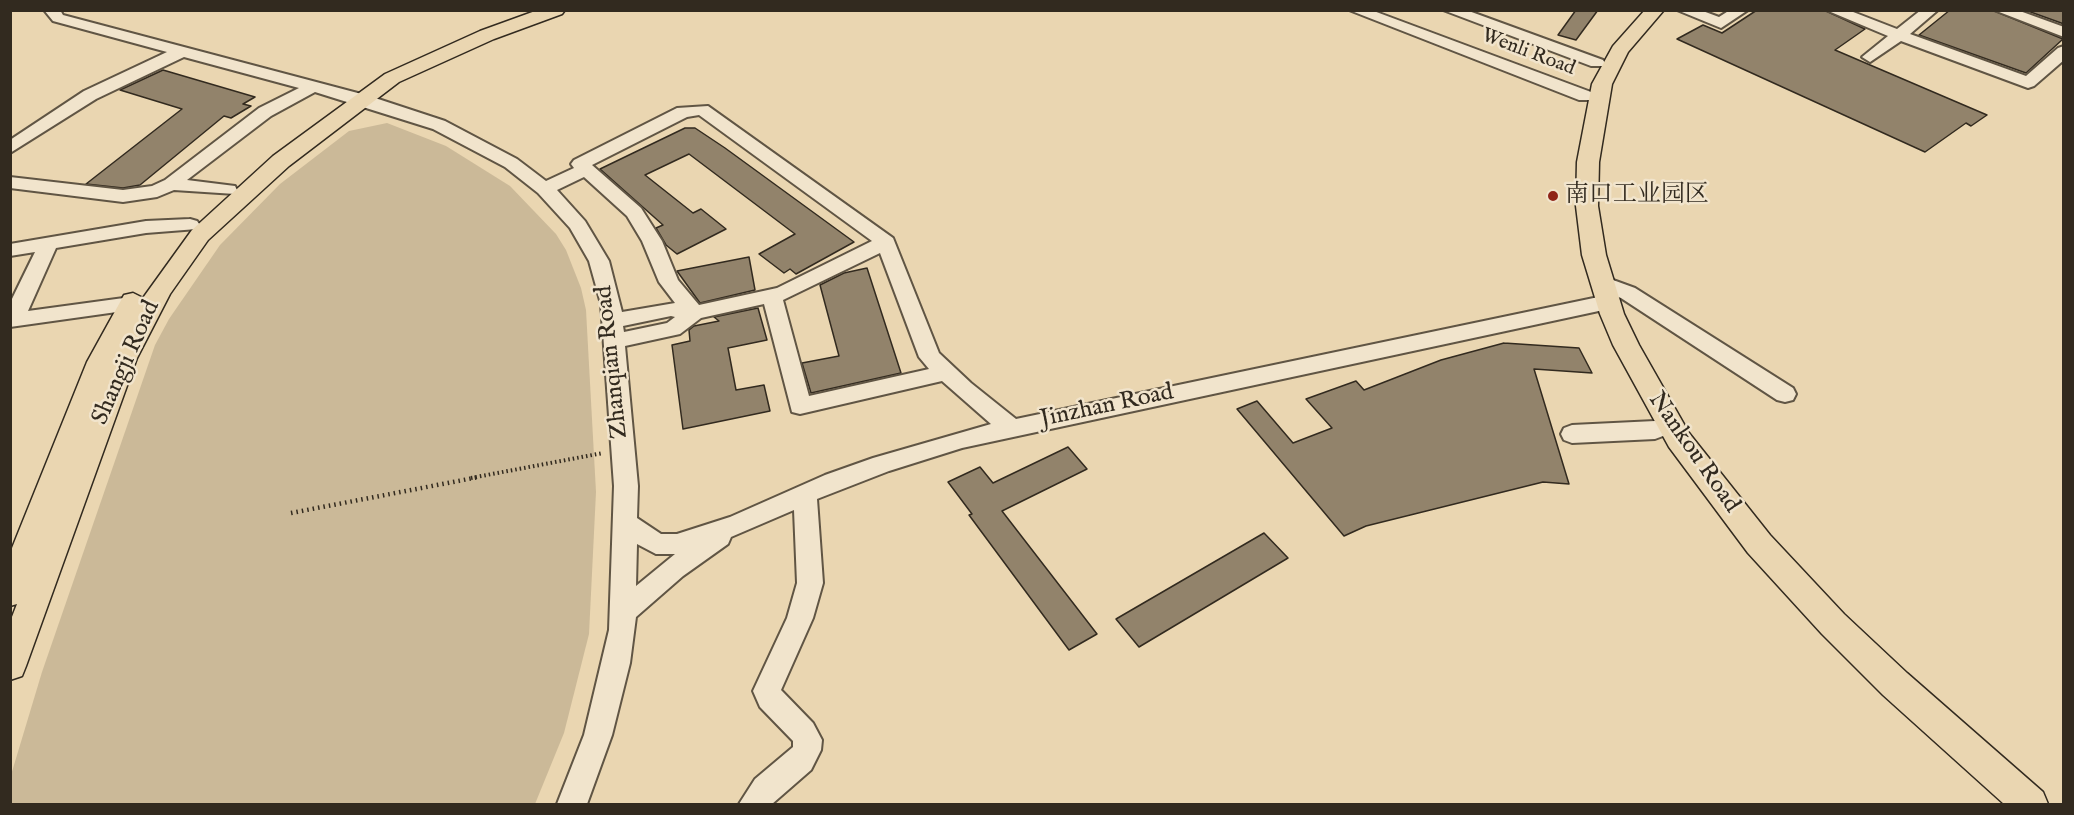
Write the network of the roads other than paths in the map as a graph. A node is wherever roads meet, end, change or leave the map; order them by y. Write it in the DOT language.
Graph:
graph roads {
  1 [pos="51,10"];
  2 [pos="556,10"];
  3 [pos="578,10"];
  4 [pos="1356,10"];
  5 [pos="1450,10"];
  6 [pos="1639,10"];
  7 [pos="1655,10"];
  8 [pos="1684,10"];
  9 [pos="1741,10"];
  10 [pos="1833,10"];
  11 [pos="1931,10"];
  12 [pos="2001,10"];
  13 [pos="2064,32"];
  14 [pos="1899,35"];
  15 [pos="183,51"];
  16 [pos="2064,51"];
  17 [pos="1870,57"];
  18 [pos="1597,63"];
  19 [pos="313,87"];
  20 [pos="1585,96"];
  21 [pos="363,100"];
  22 [pos="10,148"];
  23 [pos="585,169"];
  24 [pos="10,182"];
  25 [pos="171,184"];
  26 [pos="545,189"];
  27 [pos="228,190"];
  28 [pos="190,225"];
  29 [pos="886,242"];
  30 [pos="49,243"];
  31 [pos="10,250"];
  32 [pos="772,296"];
  33 [pos="1601,297"];
  34 [pos="131,304"];
  35 [pos="694,313"];
  36 [pos="12,320"];
  37 [pos="614,331"];
  38 [pos="945,374"];
  39 [pos="1785,394"];
  40 [pos="1010,427"];
  41 [pos="1655,430"];
  42 [pos="1572,434"];
  43 [pos="806,494"];
  44 [pos="625,522"];
  45 [pos="737,525"];
  46 [pos="10,593"];
  47 [pos="622,614"];
  48 [pos="10,666"];
  49 [pos="572,804"];
  50 [pos="754,804"];
  51 [pos="2003,804"];
  52 [pos="2030,804"];
  1 -- 15 [label="street, Zhanqian Road"];
  2 -- 21 [label="main road, Shangji Road"];
  3 -- 21 [label="main road, Shangji Road"];
  4 -- 20 [label="street, Wenli Road"];
  5 -- 18 [label="street"];
  6 -- 18 [label="main road, Nankou Road"];
  7 -- 33 [label="main road, Nankou Road"];
  8 -- 9 [label="street"];
  10 -- 14 [label="street"];
  11 -- 14 [label="street"];
  12 -- 13 [label="street"];
  14 -- 16 [label="street"];
  14 -- 17 [label="street"];
  15 -- 19 [label="street, Zhanqian Road"];
  15 -- 22 [label="street"];
  18 -- 20 [label="main road, Nankou Road"];
  19 -- 21 [label="street, Zhanqian Road"];
  19 -- 25 [label="street"];
  20 -- 33 [label="main road, Nankou Road"];
  21 -- 26 [label="street, Zhanqian Road"];
  21 -- 27 [label="main road, Shangji Road"];
  21 -- 48 [label="main road, Shangji Road"];
  23 -- 26 [label="street"];
  23 -- 29 [label="street"];
  23 -- 35 [label="street"];
  24 -- 25 [label="street"];
  25 -- 27 [label="street"];
  26 -- 37 [label="street, Zhanqian Road"];
  27 -- 28 [label="main road, Shangji Road"];
  28 -- 30 [label="street"];
  28 -- 34 [label="main road, Shangji Road"];
  29 -- 32 [label="street"];
  29 -- 38 [label="street"];
  30 -- 31 [label="street"];
  30 -- 36 [label="street"];
  32 -- 35 [label="street"];
  32 -- 38 [label="street"];
  33 -- 39 [label="street"];
  33 -- 40 [label="street, Jinzhan Road"];
  33 -- 41 [label="main road, Nankou Road"];
  33 -- 52 [label="main road, Nankou Road"];
  34 -- 36 [label="street"];
  34 -- 46 [label="main road, Shangji Road"];
  35 -- 37 [label="street"];
  37 -- 44 [label="street, Zhanqian Road"];
  38 -- 40 [label="street"];
  40 -- 43 [label="street, Jinzhan Road"];
  41 -- 42 [label="street"];
  41 -- 51 [label="main road, Nankou Road"];
  43 -- 45 [label="street, Jinzhan Road"];
  43 -- 50 [label="street"];
  44 -- 45 [label="street, Jinzhan Road"];
  44 -- 47 [label="street, Zhanqian Road"];
  45 -- 47 [label="street"];
  47 -- 49 [label="street, Zhanqian Road"];
}
